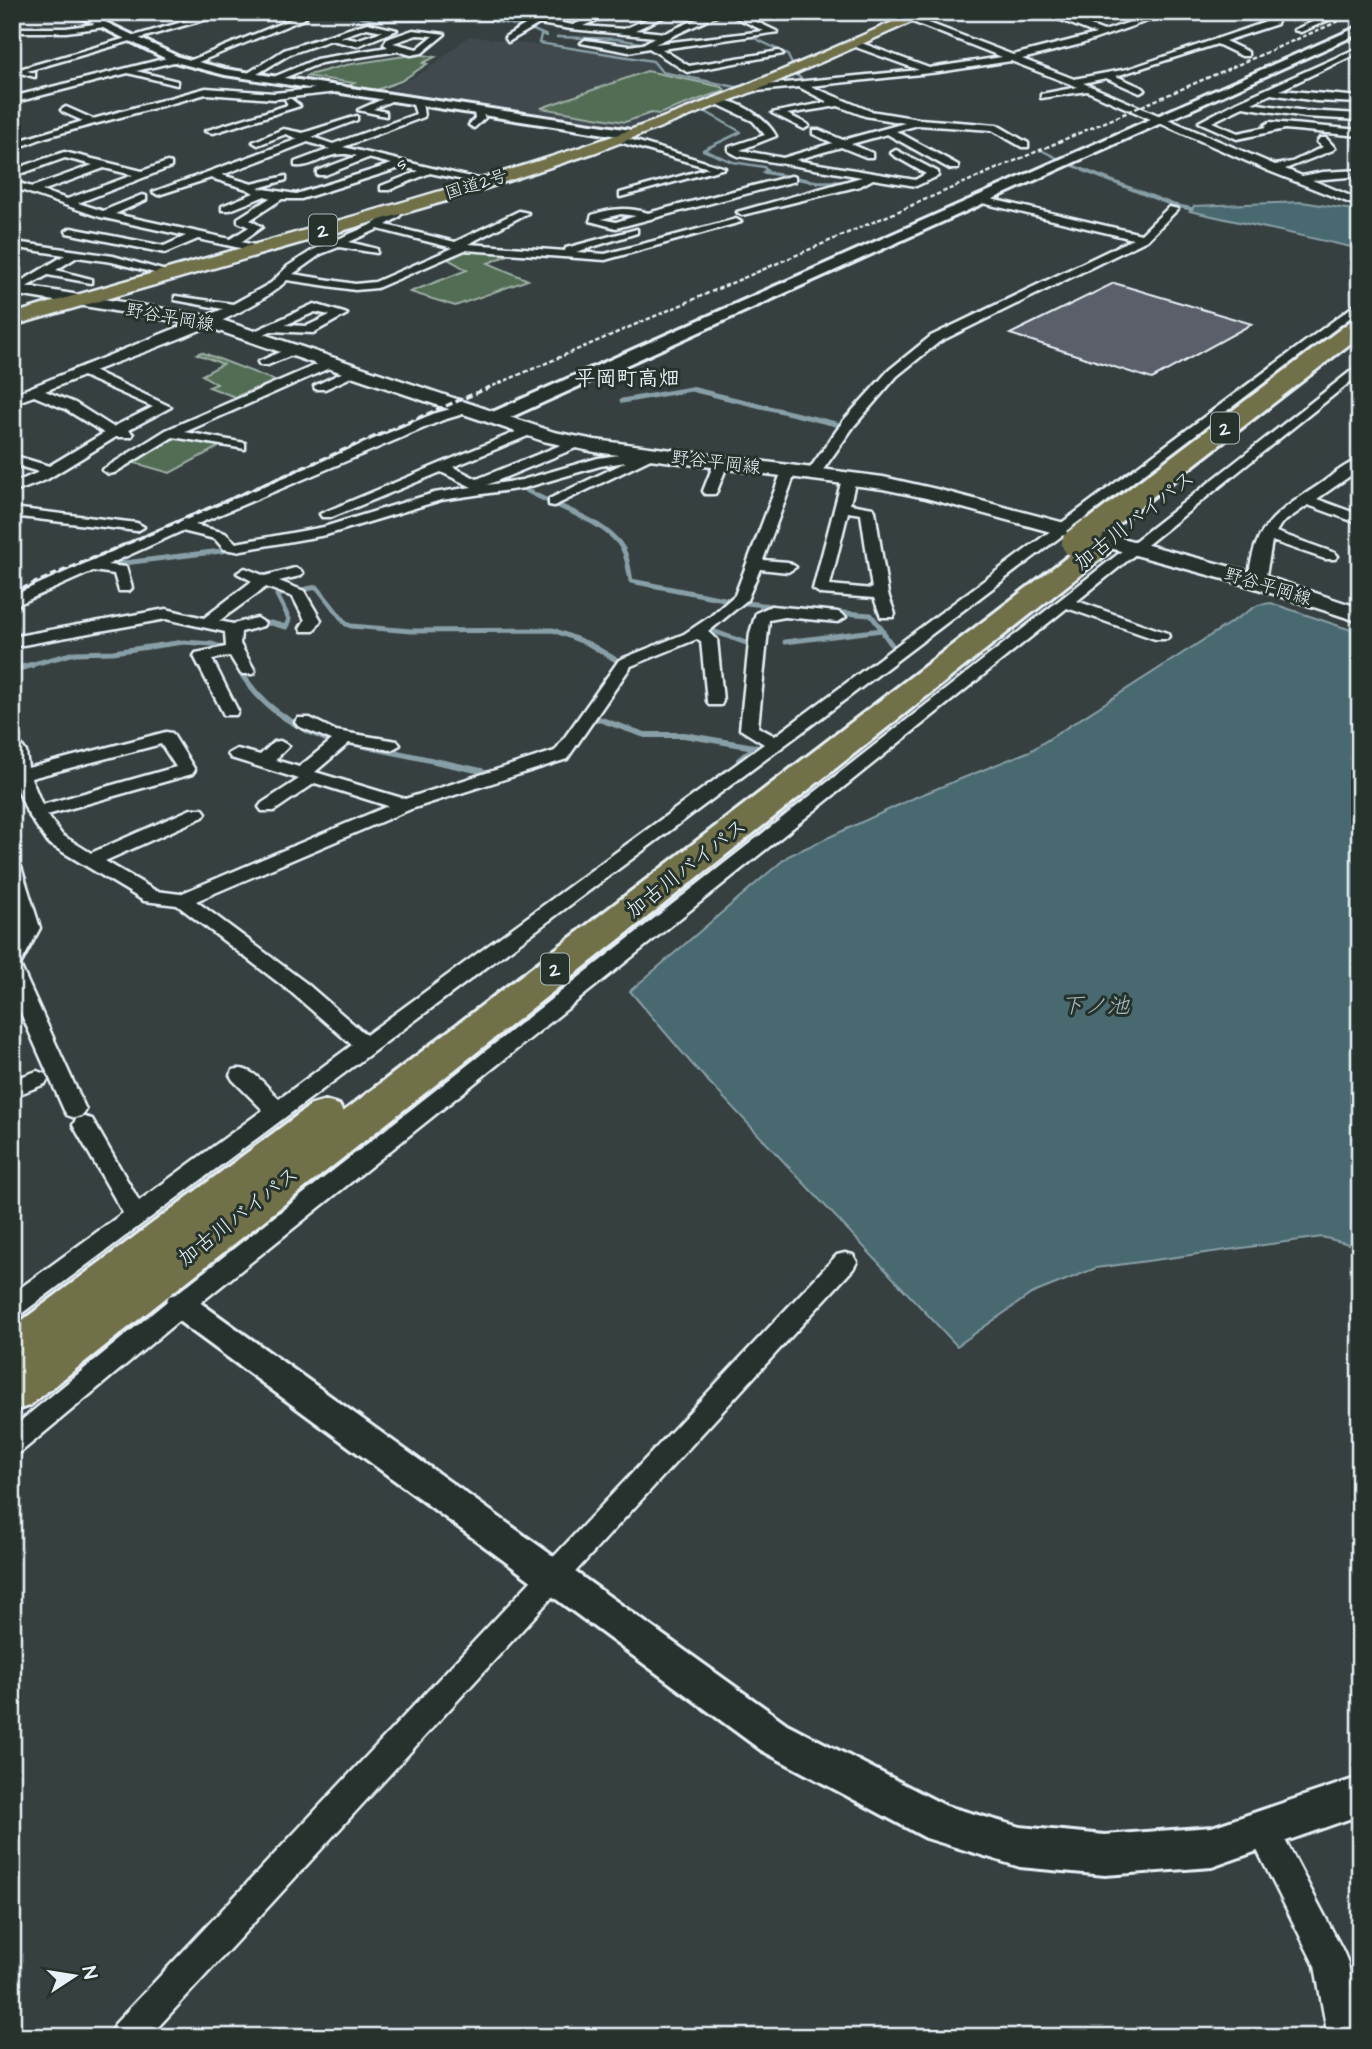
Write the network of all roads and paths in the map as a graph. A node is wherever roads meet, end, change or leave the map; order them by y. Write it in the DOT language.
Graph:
graph roads {
  1 [pos="75,12"];
  2 [pos="487,12"];
  3 [pos="553,12"];
  4 [pos="611,12"];
  5 [pos="671,12"];
  6 [pos="721,12"];
  7 [pos="729,12"];
  8 [pos="927,12"];
  9 [pos="1030,12"];
  10 [pos="1045,12"];
  11 [pos="1169,12"];
  12 [pos="1266,12"];
  13 [pos="1343,12"];
  14 [pos="224,13"];
  15 [pos="501,13"];
  16 [pos="1013,14"];
  17 [pos="694,16"];
  18 [pos="302,18"];
  19 [pos="705,19"];
  20 [pos="913,19"];
  21 [pos="535,21"];
  22 [pos="715,23"];
  23 [pos="102,25"];
  24 [pos="452,25"];
  25 [pos="571,27"];
  26 [pos="504,28"];
  27 [pos="725,28"];
  28 [pos="1360,29"];
  29 [pos="12,30"];
  30 [pos="523,30"];
  31 [pos="1298,30"];
  32 [pos="623,32"];
  33 [pos="1102,33"];
  34 [pos="442,34"];
  35 [pos="666,35"];
  36 [pos="329,37"];
  37 [pos="548,37"];
  38 [pos="130,38"];
  39 [pos="508,38"];
  40 [pos="747,41"];
  41 [pos="1217,41"];
  42 [pos="585,43"];
  43 [pos="278,44"];
  44 [pos="856,44"];
  45 [pos="230,46"];
  46 [pos="652,46"];
  47 [pos="298,48"];
  48 [pos="398,48"];
  49 [pos="258,49"];
  50 [pos="1360,49"];
  51 [pos="1306,53"];
  52 [pos="779,54"];
  53 [pos="1245,54"];
  54 [pos="684,57"];
  55 [pos="1013,57"];
  56 [pos="1338,58"];
  57 [pos="65,59"];
  58 [pos="671,60"];
  59 [pos="181,61"];
  60 [pos="1360,62"];
  61 [pos="82,65"];
  62 [pos="100,70"];
  63 [pos="927,70"];
  64 [pos="128,72"];
  65 [pos="25,73"];
  66 [pos="1259,74"];
  67 [pos="115,75"];
  68 [pos="249,75"];
  69 [pos="1108,76"];
  70 [pos="799,78"];
  71 [pos="273,79"];
  72 [pos="1291,80"];
  73 [pos="1075,82"];
  74 [pos="174,83"];
  75 [pos="1088,88"];
  76 [pos="1349,88"];
  77 [pos="343,89"];
  78 [pos="1140,90"];
  79 [pos="1268,91"];
  80 [pos="358,92"];
  81 [pos="229,95"];
  82 [pos="1044,96"];
  83 [pos="276,97"];
  84 [pos="395,97"];
  85 [pos="1208,97"];
  86 [pos="1327,99"];
  87 [pos="12,100"];
  88 [pos="1360,100"];
  89 [pos="417,101"];
  90 [pos="332,102"];
  91 [pos="720,102"];
  92 [pos="843,102"];
  93 [pos="1240,104"];
  94 [pos="187,107"];
  95 [pos="66,110"];
  96 [pos="475,110"];
  97 [pos="383,114"];
  98 [pos="868,114"];
  99 [pos="1216,115"];
  100 [pos="842,117"];
  101 [pos="1360,117"];
  102 [pos="354,118"];
  103 [pos="1158,118"];
  104 [pos="1240,120"];
  105 [pos="92,122"];
  106 [pos="919,122"];
  107 [pos="1252,122"];
  108 [pos="802,123"];
  109 [pos="474,125"];
  110 [pos="964,125"];
  111 [pos="1282,127"];
  112 [pos="940,130"];
  113 [pos="210,131"];
  114 [pos="889,131"];
  115 [pos="816,132"];
  116 [pos="1360,132"];
  117 [pos="625,136"];
  118 [pos="305,138"];
  119 [pos="258,142"];
  120 [pos="841,144"];
  121 [pos="1360,144"];
  122 [pos="1025,145"];
  123 [pos="12,147"];
  124 [pos="336,148"];
  125 [pos="1319,154"];
  126 [pos="367,155"];
  127 [pos="869,155"];
  128 [pos="906,158"];
  129 [pos="944,159"];
  130 [pos="783,160"];
  131 [pos="299,164"];
  132 [pos="402,164"];
  133 [pos="102,165"];
  134 [pos="167,165"];
  135 [pos="954,167"];
  136 [pos="232,168"];
  137 [pos="1273,169"];
  138 [pos="430,170"];
  139 [pos="321,173"];
  140 [pos="1344,173"];
  141 [pos="1360,173"];
  142 [pos="12,174"];
  143 [pos="143,174"];
  144 [pos="212,175"];
  145 [pos="869,176"];
  146 [pos="791,179"];
  147 [pos="1300,180"];
  148 [pos="229,181"];
  149 [pos="482,183"];
  150 [pos="12,184"];
  151 [pos="253,187"];
  152 [pos="385,188"];
  153 [pos="35,190"];
  154 [pos="632,191"];
  155 [pos="264,193"];
  156 [pos="734,194"];
  157 [pos="280,197"];
  158 [pos="978,199"];
  159 [pos="137,202"];
  160 [pos="67,203"];
  161 [pos="1360,204"];
  162 [pos="762,207"];
  163 [pos="226,208"];
  164 [pos="400,208"];
  165 [pos="1174,209"];
  166 [pos="168,213"];
  167 [pos="523,214"];
  168 [pos="104,215"];
  169 [pos="146,225"];
  170 [pos="377,226"];
  171 [pos="433,226"];
  172 [pos="197,234"];
  173 [pos="414,235"];
  174 [pos="1143,238"];
  175 [pos="62,242"];
  176 [pos="232,243"];
  177 [pos="338,243"];
  178 [pos="22,246"];
  179 [pos="461,246"];
  180 [pos="373,251"];
  181 [pos="559,253"];
  182 [pos="75,254"];
  183 [pos="308,258"];
  184 [pos="273,261"];
  185 [pos="321,261"];
  186 [pos="47,271"];
  187 [pos="170,274"];
  188 [pos="87,281"];
  189 [pos="330,283"];
  190 [pos="14,289"];
  191 [pos="317,291"];
  192 [pos="180,298"];
  193 [pos="74,301"];
  194 [pos="1360,304"];
  195 [pos="234,308"];
  196 [pos="12,320"];
  197 [pos="207,321"];
  198 [pos="1360,325"];
  199 [pos="274,328"];
  200 [pos="252,335"];
  201 [pos="1360,344"];
  202 [pos="295,349"];
  203 [pos="264,362"];
  204 [pos="332,362"];
  205 [pos="1360,368"];
  206 [pos="356,370"];
  207 [pos="83,371"];
  208 [pos="320,386"];
  209 [pos="33,391"];
  210 [pos="12,400"];
  211 [pos="468,408"];
  212 [pos="494,418"];
  213 [pos="530,430"];
  214 [pos="113,433"];
  215 [pos="171,433"];
  216 [pos="578,442"];
  217 [pos="240,446"];
  218 [pos="654,454"];
  219 [pos="12,459"];
  220 [pos="721,463"];
  221 [pos="1360,463"];
  222 [pos="441,466"];
  223 [pos="109,470"];
  224 [pos="49,471"];
  225 [pos="789,471"];
  226 [pos="813,474"];
  227 [pos="1338,475"];
  228 [pos="849,479"];
  229 [pos="1360,484"];
  230 [pos="12,489"];
  231 [pos="264,491"];
  232 [pos="710,491"];
  233 [pos="1304,499"];
  234 [pos="564,500"];
  235 [pos="284,501"];
  236 [pos="230,505"];
  237 [pos="842,508"];
  238 [pos="12,512"];
  239 [pos="327,514"];
  240 [pos="252,516"];
  241 [pos="1360,520"];
  242 [pos="181,526"];
  243 [pos="137,527"];
  244 [pos="1266,534"];
  245 [pos="1095,539"];
  246 [pos="174,542"];
  247 [pos="138,545"];
  248 [pos="1330,556"];
  249 [pos="755,564"];
  250 [pos="94,566"];
  251 [pos="788,567"];
  252 [pos="244,573"];
  253 [pos="295,573"];
  254 [pos="264,581"];
  255 [pos="1257,581"];
  256 [pos="124,588"];
  257 [pos="880,594"];
  258 [pos="1064,602"];
  259 [pos="12,603"];
  260 [pos="735,604"];
  261 [pos="782,613"];
  262 [pos="887,614"];
  263 [pos="1360,615"];
  264 [pos="312,617"];
  265 [pos="838,617"];
  266 [pos="208,623"];
  267 [pos="257,623"];
  268 [pos="233,629"];
  269 [pos="696,633"];
  270 [pos="1161,636"];
  271 [pos="12,642"];
  272 [pos="715,701"];
  273 [pos="230,711"];
  274 [pos="304,722"];
  275 [pos="346,737"];
  276 [pos="774,742"];
  277 [pos="12,744"];
  278 [pos="391,745"];
  279 [pos="280,746"];
  280 [pos="237,754"];
  281 [pos="265,767"];
  282 [pos="21,775"];
  283 [pos="307,776"];
  284 [pos="405,805"];
  285 [pos="268,807"];
  286 [pos="36,812"];
  287 [pos="197,813"];
  288 [pos="91,860"];
  289 [pos="12,867"];
  290 [pos="182,900"];
  291 [pos="12,961"];
  292 [pos="12,969"];
  293 [pos="365,1045"];
  294 [pos="242,1074"];
  295 [pos="37,1079"];
  296 [pos="12,1088"];
  297 [pos="277,1110"];
  298 [pos="136,1215"];
  299 [pos="845,1262"];
  300 [pos="180,1305"];
  301 [pos="12,1307"];
  302 [pos="12,1353"];
  303 [pos="12,1391"];
  304 [pos="12,1444"];
  305 [pos="553,1575"];
  306 [pos="1360,1796"];
  307 [pos="1263,1830"];
  308 [pos="126,2037"];
  309 [pos="1345,2037"];
  1 -- 23 [label="street"];
  2 -- 15 [label="street"];
  3 -- 21 [label="street"];
  4 -- 25 [label="street"];
  5 -- 32 [label="street"];
  6 -- 19 [label="street"];
  7 -- 40 [label="street"];
  8 -- 20 [label="highway, 国道2号 / 2"];
  9 -- 16 [label="street"];
  10 -- 33 [label="street"];
  11 -- 33 [label="street"];
  12 -- 41 [label="street"];
  13 -- 31 [label="street"];
  14 -- 38 [label="street"];
  15 -- 21 [label="street"];
  17 -- 19 [label="street"];
  18 -- 45 [label="street"];
  19 -- 22 [label="street"];
  19 -- 35 [label="street"];
  20 -- 44 [label="highway, 国道2号 / 2"];
  20 -- 55 [label="street"];
  21 -- 25 [label="street"];
  21 -- 30 [label="street"];
  23 -- 29 [label="street"];
  23 -- 38 [label="street"];
  24 -- 34 [label="street"];
  25 -- 32 [label="street"];
  25 -- 37 [label="street"];
  26 -- 30 [label="street"];
  27 -- 40 [label="street"];
  28 -- 51 [label="street"];
  30 -- 39 [label="street"];
  32 -- 35 [label="street"];
  33 -- 55 [label="street"];
  34 -- 48 [label="street"];
  34 -- 48 [label="street"];
  35 -- 46 [label="street"];
  36 -- 36 [label="street"];
  36 -- 47 [label="street"];
  38 -- 57 [label="street"];
  38 -- 59 [label="street"];
  40 -- 46 [label="street"];
  40 -- 52 [label="street"];
  41 -- 53 [label="street"];
  41 -- 69 [label="street"];
  42 -- 46 [label="street"];
  43 -- 47 [label="street"];
  44 -- 63 [label="street"];
  44 -- 70 [label="highway, 国道2号 / 2"];
  45 -- 49 [label="street"];
  45 -- 59 [label="street"];
  46 -- 58 [label="street"];
  47 -- 68 [label="street"];
  48 -- 71 [label="street"];
  50 -- 56 [label="street"];
  51 -- 56 [label="street"];
  51 -- 66 [label="street"];
  52 -- 58 [label="street"];
  52 -- 70 [label="street"];
  54 -- 58 [label="street"];
  55 -- 63 [label="street"];
  55 -- 73 [label="street"];
  56 -- 60 [label="street"];
  56 -- 72 [label="street"];
  57 -- 61 [label="street"];
  57 -- 65 [label="street"];
  59 -- 64 [label="street"];
  59 -- 68 [label="street"];
  62 -- 67 [label="street"];
  63 -- 70 [label="street"];
  64 -- 67 [label="street"];
  64 -- 74 [label="street"];
  66 -- 72 [label="street"];
  66 -- 85 [label="street"];
  67 -- 87 [label="street"];
  68 -- 71 [label="street"];
  69 -- 73 [label="street"];
  69 -- 78 [label="street"];
  70 -- 91 [label="highway, 国道2号 / 2"];
  70 -- 92 [label="street"];
  71 -- 77 [label="street"];
  72 -- 79 [label="street"];
  73 -- 75 [label="street"];
  75 -- 82 [label="street"];
  75 -- 103 [label="street"];
  76 -- 86 [label="street"];
  77 -- 80 [label="street"];
  77 -- 83 [label="street"];
  79 -- 86 [label="street"];
  79 -- 93 [label="street"];
  80 -- 84 [label="street"];
  80 -- 90 [label="street"];
  81 -- 83 [label="street"];
  81 -- 94 [label="street"];
  81 -- 105 [label="street"];
  83 -- 113 [label="street"];
  84 -- 89 [label="street"];
  84 -- 97 [label="street"];
  85 -- 93 [label="street"];
  85 -- 103 [label="street"];
  86 -- 88 [label="street"];
  89 -- 96 [label="street"];
  89 -- 124 [label="street"];
  91 -- 117 [label="highway, 国道2号 / 2"];
  91 -- 130 [label="street"];
  92 -- 98 [label="street"];
  92 -- 108 [label="street"];
  93 -- 99 [label="street"];
  93 -- 101 [label="street"];
  95 -- 105 [label="street"];
  96 -- 109 [label="street"];
  96 -- 117 [label="street"];
  98 -- 100 [label="street"];
  98 -- 106 [label="street"];
  99 -- 104 [label="street"];
  99 -- 111 [label="street"];
  102 -- 118 [label="street"];
  103 -- 137 [label="street"];
  103 -- 158 [label="street"];
  105 -- 123 [label="street"];
  106 -- 110 [label="street"];
  106 -- 114 [label="street"];
  107 -- 111 [label="street"];
  110 -- 112 [label="street"];
  110 -- 122 [label="street"];
  111 -- 116 [label="street"];
  114 -- 120 [label="street"];
  114 -- 129 [label="street"];
  115 -- 120 [label="street"];
  117 -- 149 [label="highway, 国道2号 / 2"];
  117 -- 154 [label="street"];
  118 -- 119 [label="street"];
  118 -- 124 [label="street"];
  118 -- 136 [label="street"];
  120 -- 127 [label="street"];
  120 -- 130 [label="street"];
  121 -- 125 [label="street"];
  124 -- 126 [label="street"];
  124 -- 131 [label="street"];
  125 -- 137 [label="street"];
  125 -- 140 [label="street"];
  126 -- 132 [label="street"];
  126 -- 139 [label="street"];
  128 -- 129 [label="street"];
  128 -- 145 [label="street"];
  128 -- 145 [label="street"];
  129 -- 135 [label="street"];
  130 -- 145 [label="street"];
  132 -- 138 [label="street"];
  132 -- 157 [label="street"];
  133 -- 142 [label="street"];
  133 -- 143 [label="street"];
  133 -- 153 [label="street"];
  134 -- 143 [label="street"];
  136 -- 144 [label="street"];
  136 -- 151 [label="street"];
  137 -- 147 [label="street"];
  138 -- 149 [label="street"];
  138 -- 152 [label="street, s"];
  140 -- 141 [label="street"];
  140 -- 147 [label="street"];
  143 -- 160 [label="street"];
  144 -- 148 [label="street"];
  144 -- 148 [label="street"];
  145 -- 162 [label="street"];
  146 -- 156 [label="street"];
  147 -- 161 [label="street"];
  148 -- 151 [label="street"];
  149 -- 164 [label="highway, 国道2号 / 2"];
  150 -- 153 [label="street"];
  151 -- 155 [label="street"];
  153 -- 160 [label="street"];
  155 -- 157 [label="street"];
  155 -- 163 [label="street"];
  156 -- 162 [label="street"];
  156 -- 181 [label="street"];
  157 -- 176 [label="street"];
  158 -- 174 [label="street"];
  158 -- 212 [label="street"];
  159 -- 168 [label="street"];
  160 -- 168 [label="street"];
  162 -- 181 [label="street"];
  164 -- 170 [label="street"];
  164 -- 184 [label="highway, 国道2号 / 2"];
  165 -- 174 [label="street"];
  166 -- 169 [label="street"];
  167 -- 179 [label="street"];
  168 -- 169 [label="street"];
  169 -- 172 [label="street"];
  170 -- 173 [label="street"];
  170 -- 177 [label="street"];
  171 -- 173 [label="street"];
  172 -- 175 [label="street"];
  172 -- 176 [label="street"];
  173 -- 179 [label="street"];
  174 -- 226 [label="street"];
  175 -- 178 [label="street"];
  175 -- 182 [label="street"];
  176 -- 184 [label="street"];
  177 -- 180 [label="street"];
  177 -- 183 [label="street"];
  179 -- 181 [label="street"];
  179 -- 189 [label="street"];
  182 -- 186 [label="street"];
  182 -- 187 [label="street"];
  183 -- 184 [label="street"];
  183 -- 185 [label="street"];
  184 -- 187 [label="highway, 国道2号 / 2"];
  184 -- 189 [label="street"];
  184 -- 195 [label="street"];
  186 -- 188 [label="street"];
  186 -- 190 [label="street"];
  187 -- 193 [label="highway, 国道2号 / 2"];
  189 -- 191 [label="street"];
  190 -- 193 [label="main road, 野谷平岡線"];
  192 -- 195 [label="street"];
  193 -- 196 [label="highway, 国道2号 / 2"];
  193 -- 197 [label="main road, 野谷平岡線"];
  194 -- 245 [label="street"];
  195 -- 197 [label="street"];
  197 -- 200 [label="main road, 野谷平岡線"];
  197 -- 207 [label="street"];
  198 -- 245 [label="highway, 加古川バイパス / 2"];
  199 -- 199 [label="street"];
  199 -- 200 [label="street"];
  200 -- 202 [label="main road, 野谷平岡線"];
  201 -- 245 [label="highway, 加古川バイパス / 2"];
  202 -- 203 [label="street"];
  202 -- 204 [label="main road, 野谷平岡線"];
  204 -- 206 [label="main road, 野谷平岡線"];
  204 -- 215 [label="street"];
  205 -- 245 [label="street"];
  206 -- 208 [label="street"];
  206 -- 211 [label="main road, 野谷平岡線"];
  207 -- 209 [label="street"];
  207 -- 214 [label="street"];
  209 -- 210 [label="street"];
  209 -- 214 [label="street"];
  211 -- 212 [label="main road, 野谷平岡線"];
  211 -- 231 [label="street"];
  212 -- 213 [label="main road, 野谷平岡線"];
  213 -- 216 [label="main road, 野谷平岡線"];
  213 -- 222 [label="street"];
  214 -- 215 [label="street"];
  214 -- 224 [label="street"];
  215 -- 217 [label="street"];
  215 -- 223 [label="street"];
  216 -- 218 [label="main road, 野谷平岡線"];
  216 -- 222 [label="street"];
  218 -- 220 [label="main road, 野谷平岡線"];
  218 -- 234 [label="street"];
  218 -- 242 [label="street"];
  219 -- 224 [label="street"];
  220 -- 225 [label="main road, 野谷平岡線"];
  220 -- 232 [label="street"];
  221 -- 227 [label="street"];
  222 -- 239 [label="street"];
  224 -- 230 [label="street"];
  225 -- 226 [label="main road, 野谷平岡線"];
  225 -- 249 [label="street"];
  226 -- 228 [label="main road, 野谷平岡線"];
  227 -- 229 [label="street"];
  227 -- 233 [label="street"];
  228 -- 237 [label="street"];
  228 -- 245 [label="main road, 野谷平岡線"];
  231 -- 235 [label="street"];
  231 -- 236 [label="street"];
  233 -- 241 [label="street"];
  233 -- 244 [label="street"];
  236 -- 240 [label="street"];
  236 -- 242 [label="street"];
  237 -- 257 [label="street"];
  237 -- 257 [label="street"];
  238 -- 243 [label="street"];
  242 -- 247 [label="street"];
  244 -- 248 [label="street"];
  244 -- 255 [label="street"];
  245 -- 255 [label="main road, 野谷平岡線"];
  245 -- 258 [label="street"];
  245 -- 276 [label="street"];
  245 -- 302 [label="highway, 加古川バイパス / 2"];
  245 -- 303 [label="highway, 加古川バイパス / 2"];
  246 -- 247 [label="street"];
  247 -- 250 [label="street"];
  249 -- 251 [label="street"];
  249 -- 260 [label="street"];
  250 -- 256 [label="street"];
  250 -- 259 [label="street"];
  252 -- 254 [label="street"];
  253 -- 254 [label="street"];
  254 -- 264 [label="street"];
  254 -- 266 [label="street"];
  255 -- 263 [label="main road, 野谷平岡線"];
  257 -- 262 [label="street"];
  258 -- 270 [label="street"];
  258 -- 300 [label="street"];
  260 -- 261 [label="street"];
  260 -- 269 [label="street"];
  261 -- 265 [label="street"];
  261 -- 276 [label="street"];
  266 -- 268 [label="street"];
  266 -- 271 [label="street"];
  267 -- 268 [label="street"];
  268 -- 273 [label="street"];
  269 -- 272 [label="street"];
  269 -- 284 [label="street"];
  274 -- 275 [label="street"];
  275 -- 278 [label="street"];
  275 -- 283 [label="street"];
  276 -- 293 [label="street"];
  277 -- 282 [label="street"];
  279 -- 281 [label="street"];
  280 -- 281 [label="street"];
  281 -- 283 [label="street"];
  282 -- 286 [label="street"];
  282 -- 286 [label="street"];
  283 -- 284 [label="street"];
  283 -- 285 [label="street"];
  284 -- 290 [label="street"];
  286 -- 288 [label="street"];
  287 -- 288 [label="street"];
  288 -- 290 [label="street"];
  289 -- 291 [label="street"];
  290 -- 293 [label="street"];
  292 -- 298 [label="street"];
  293 -- 297 [label="street"];
  294 -- 297 [label="street"];
  295 -- 296 [label="street"];
  297 -- 298 [label="street"];
  298 -- 301 [label="street"];
  299 -- 305 [label="street"];
  300 -- 304 [label="street"];
  300 -- 305 [label="street"];
  305 -- 307 [label="street"];
  305 -- 308 [label="street"];
  306 -- 307 [label="street"];
  307 -- 309 [label="street"];
}
